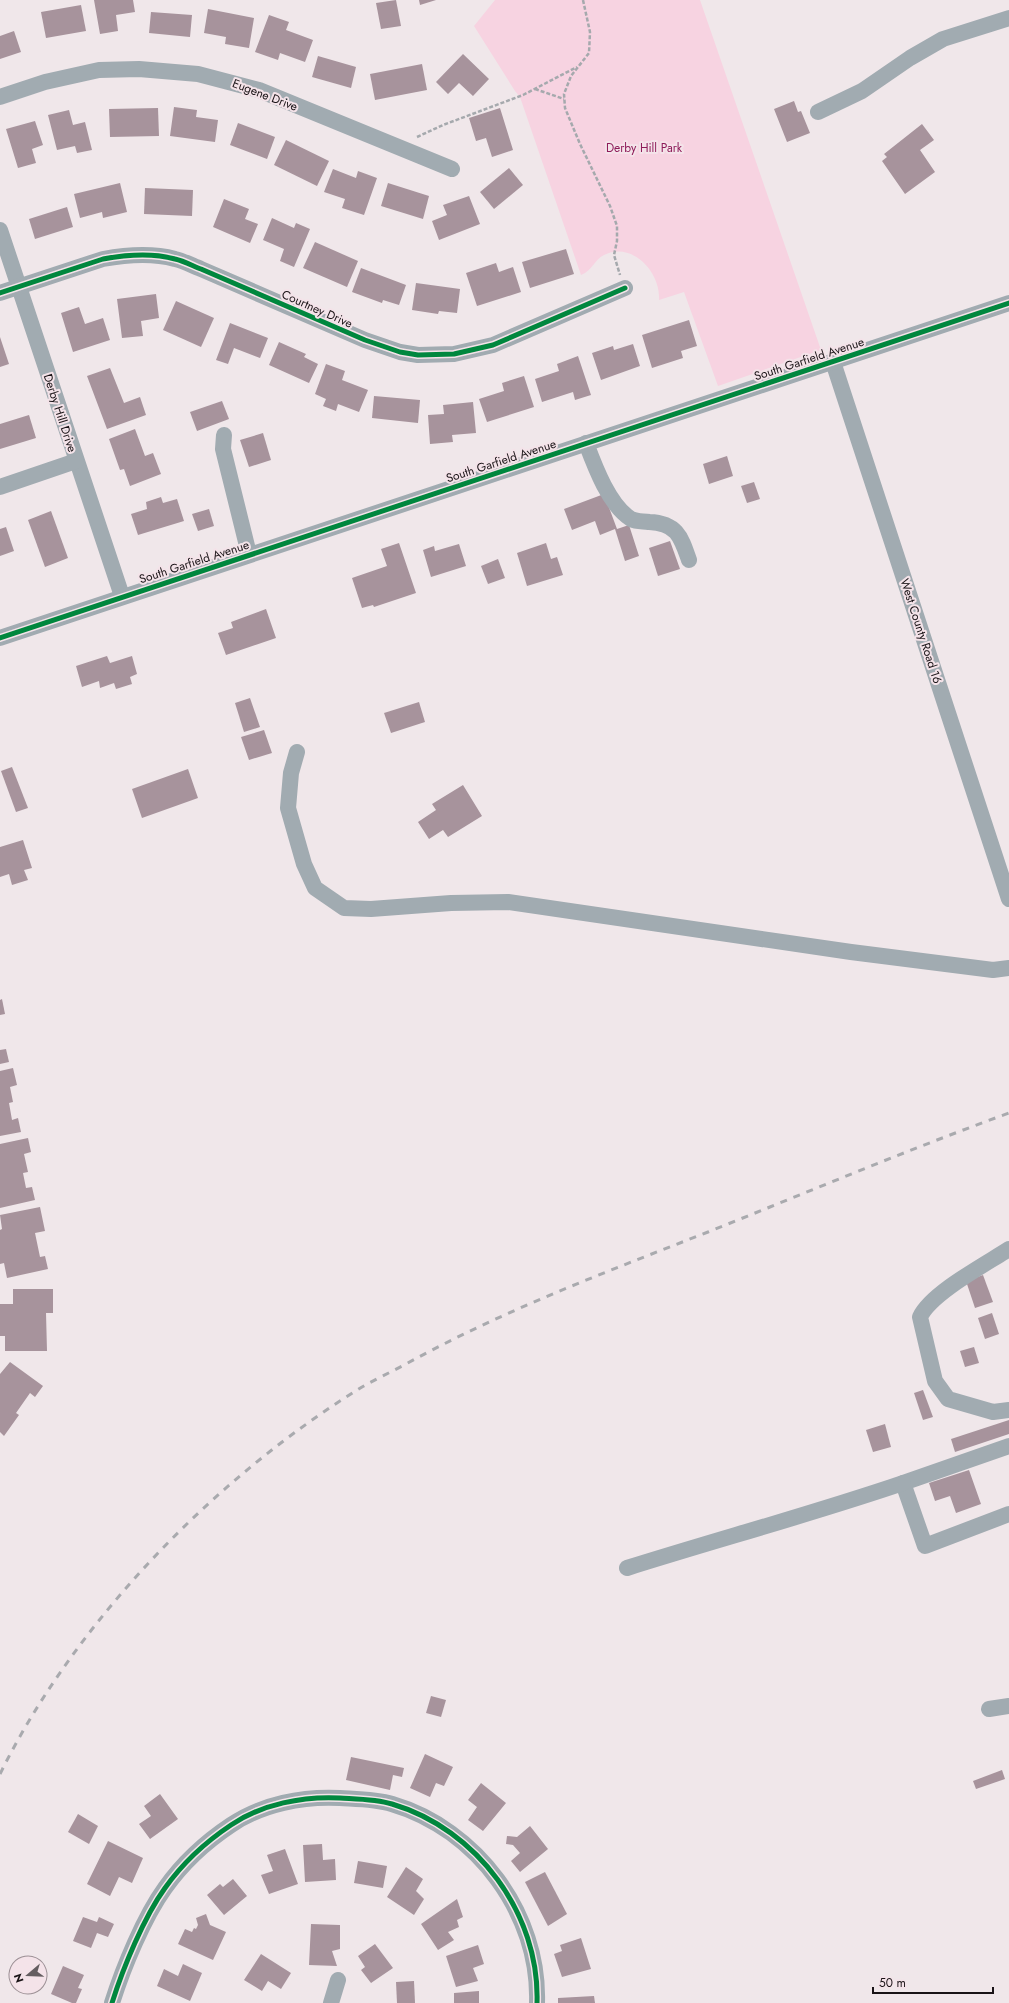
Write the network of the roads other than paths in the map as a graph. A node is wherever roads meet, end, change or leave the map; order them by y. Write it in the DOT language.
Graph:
graph roads {
  1 [pos="1009,18"];
  2 [pos="0,97"];
  3 [pos="818,112"];
  4 [pos="452,169"];
  5 [pos="0,230"];
  6 [pos="19,286"];
  7 [pos="624,288"];
  8 [pos="0,293"];
  9 [pos="1009,303"];
  10 [pos="833,362"];
  11 [pos="224,435"];
  12 [pos="586,444"];
  13 [pos="76,461"];
  14 [pos="0,487"];
  15 [pos="249,554"];
  16 [pos="689,560"];
  17 [pos="122,596"];
  18 [pos="0,638"];
  19 [pos="297,752"];
  20 [pos="1009,899"];
  21 [pos="1009,968"];
  22 [pos="1009,1249"];
  23 [pos="1009,1410"];
  24 [pos="1009,1446"];
  25 [pos="903,1483"];
  26 [pos="1009,1514"];
  27 [pos="627,1568"];
  28 [pos="1009,1706"];
  29 [pos="989,1709"];
  30 [pos="338,1980"];
  31 [pos="112,2003"];
  32 [pos="331,2003"];
  33 [pos="537,2003"];
  1 -- 3 [label="street"];
  2 -- 4 [label="street, Eugene Drive"];
  5 -- 6 [label="street, Derby Hill Drive"];
  6 -- 7 [label="street, Courtney Drive"];
  6 -- 8 [label="street, Courtney Drive"];
  6 -- 13 [label="street, Derby Hill Drive"];
  9 -- 10 [label="street, South Garfield Avenue"];
  10 -- 12 [label="street, South Garfield Avenue"];
  10 -- 20 [label="street, West County Road 16"];
  11 -- 15 [label="street"];
  12 -- 15 [label="street, South Garfield Avenue"];
  12 -- 16 [label="street"];
  13 -- 14 [label="street"];
  13 -- 17 [label="street, Derby Hill Drive"];
  15 -- 17 [label="street, South Garfield Avenue"];
  17 -- 18 [label="street, South Garfield Avenue"];
  19 -- 21 [label="street"];
  22 -- 23 [label="street"];
  24 -- 25 [label="street"];
  25 -- 26 [label="street"];
  25 -- 27 [label="street"];
  28 -- 29 [label="street"];
  30 -- 32 [label="street"];
  31 -- 33 [label="street"];
}
